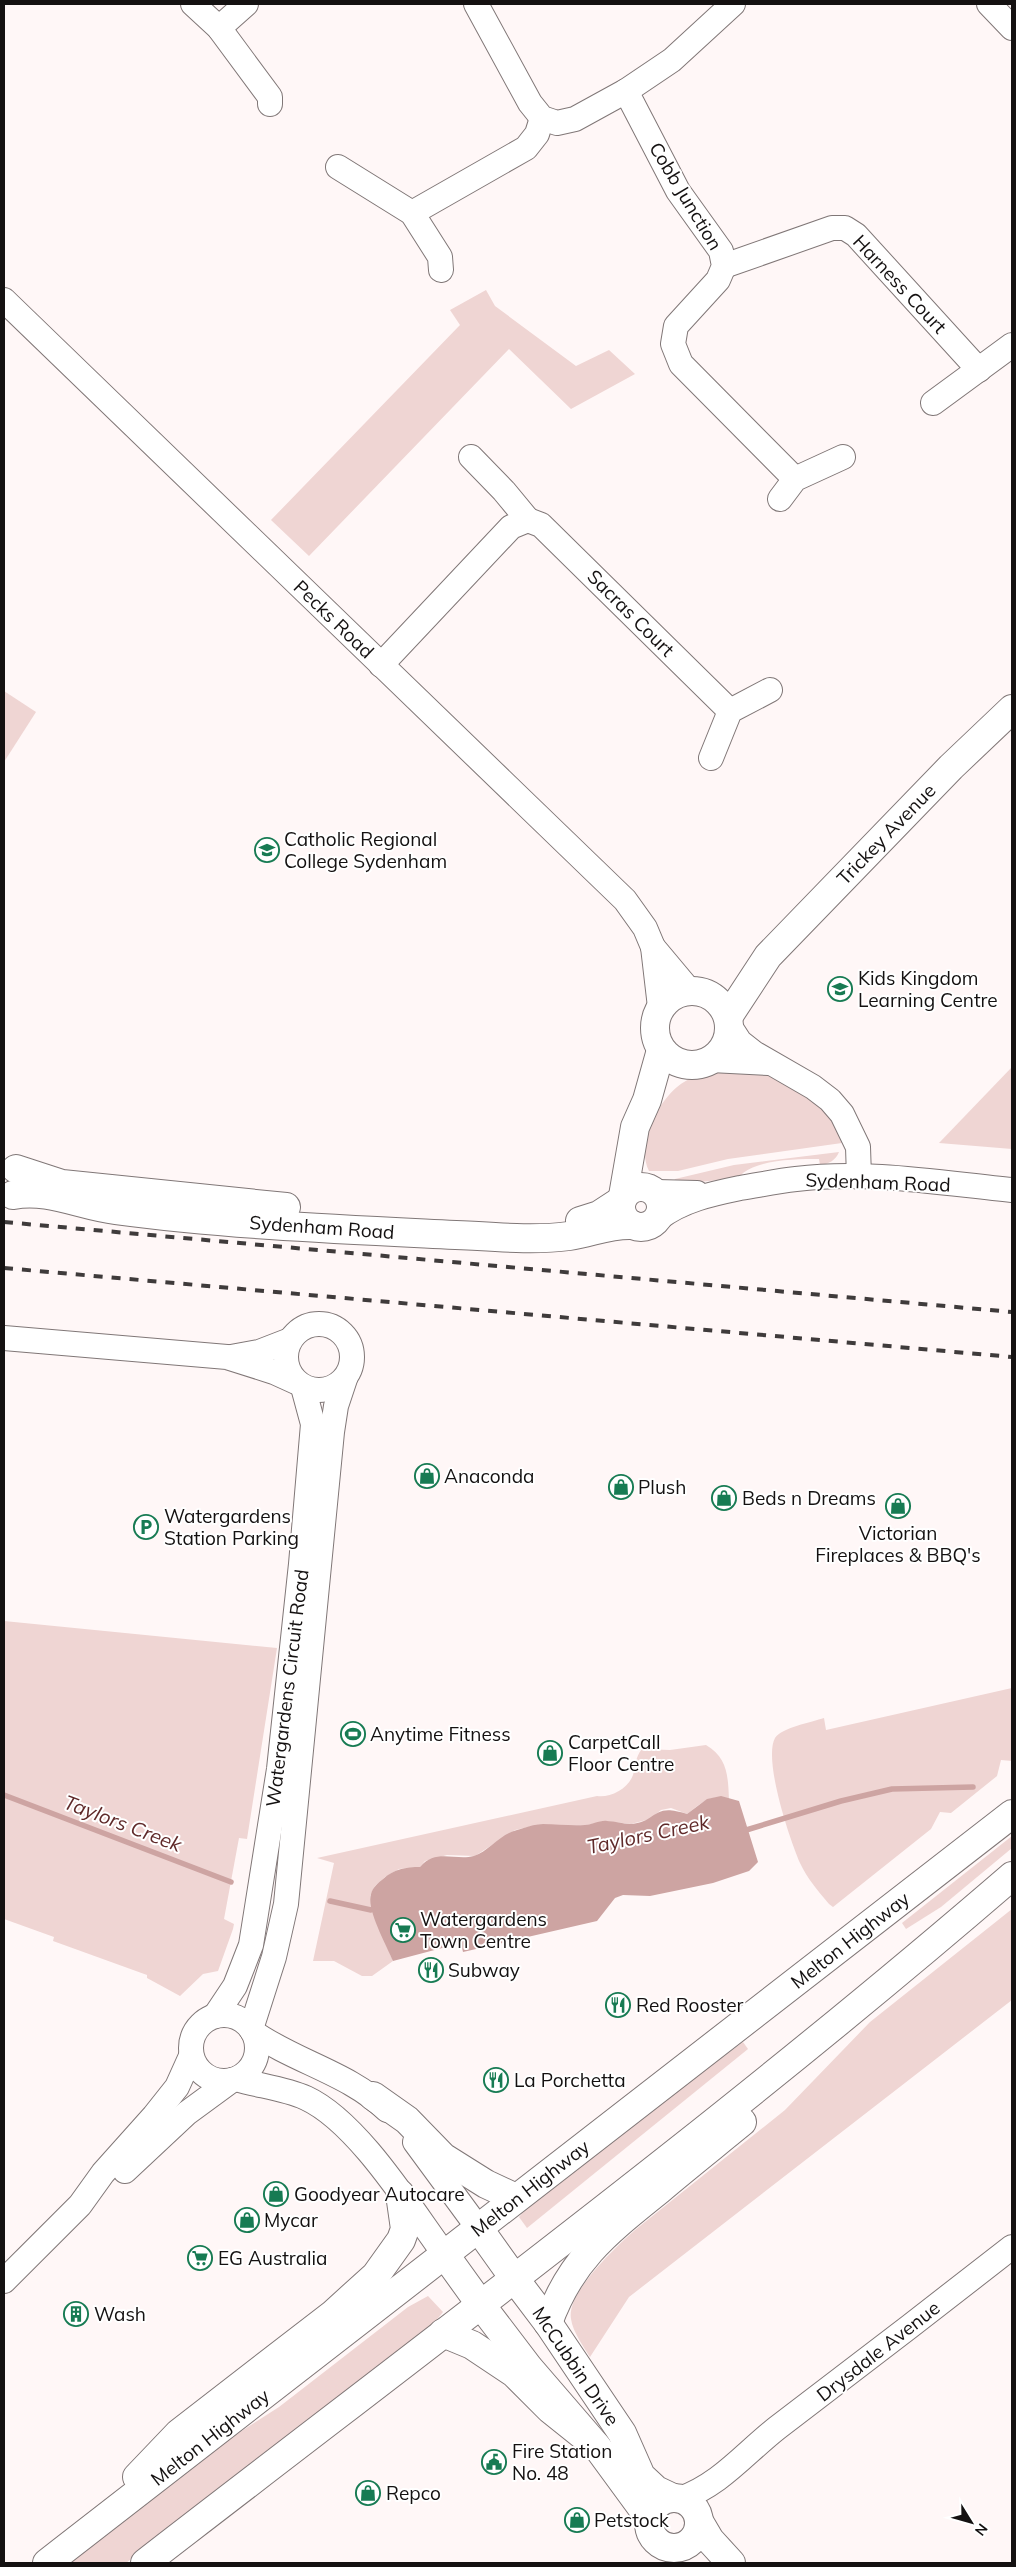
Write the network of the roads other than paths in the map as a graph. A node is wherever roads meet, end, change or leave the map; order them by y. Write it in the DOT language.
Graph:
graph roads {
  1 [pos="193,4"];
  2 [pos="246,4"];
  3 [pos="476,4"];
  4 [pos="734,4"];
  5 [pos="988,4"];
  6 [pos="220,28"];
  7 [pos="1012,28"];
  8 [pos="626,92"];
  9 [pos="270,104"];
  10 [pos="542,118"];
  11 [pos="338,167"];
  12 [pos="412,213"];
  13 [pos="724,266"];
  14 [pos="441,270"];
  15 [pos="4,300"];
  16 [pos="1012,345"];
  17 [pos="979,370"];
  18 [pos="933,403"];
  19 [pos="471,457"];
  20 [pos="843,457"];
  21 [pos="795,479"];
  22 [pos="780,499"];
  23 [pos="528,520"];
  24 [pos="381,665"];
  25 [pos="770,690"];
  26 [pos="1012,709"];
  27 [pos="730,711"];
  28 [pos="711,758"];
  29 [pos="653,947"];
  30 [pos="763,962"];
  31 [pos="697,992"];
  32 [pos="660,1007"];
  33 [pos="728,1021"];
  34 [pos="661,1050"];
  35 [pos="706,1062"];
  36 [pos="769,1063"];
  37 [pos="647,1100"];
  38 [pos="632,1145"];
  39 [pos="859,1177"];
  40 [pos="9,1181"];
  41 [pos="1012,1190"];
  42 [pos="623,1198"];
  43 [pos="654,1199"];
  44 [pos="248,1213"];
  45 [pos="632,1225"];
  46 [pos="4,1338"];
  47 [pos="290,1340"];
  48 [pos="227,1357"];
  49 [pos="344,1379"];
  50 [pos="300,1385"];
  51 [pos="1012,1814"];
  52 [pos="1012,1876"];
  53 [pos="274,1957"];
  54 [pos="235,1986"];
  55 [pos="215,2016"];
  56 [pos="252,2030"];
  57 [pos="828,2030"];
  58 [pos="191,2056"];
  59 [pos="234,2079"];
  60 [pos="373,2096"];
  61 [pos="400,2194"];
  62 [pos="516,2198"];
  63 [pos="80,2205"];
  64 [pos="479,2229"];
  65 [pos="1012,2247"];
  66 [pos="445,2255"];
  67 [pos="514,2278"];
  68 [pos="4,2281"];
  69 [pos="481,2305"];
  70 [pos="548,2323"];
  71 [pos="442,2333"];
  72 [pos="596,2445"];
  73 [pos="746,2455"];
  74 [pos="676,2498"];
  75 [pos="650,2519"];
  76 [pos="699,2520"];
  77 [pos="76,2541"];
  78 [pos="680,2548"];
  79 [pos="47,2563"];
  80 [pos="146,2563"];
  81 [pos="718,2563"];
  82 [pos="731,2563"];
  1 -- 6 [label="street"];
  2 -- 6 [label="street"];
  3 -- 10 [label="street"];
  4 -- 8 [label="street"];
  5 -- 7 [label="street"];
  6 -- 9 [label="street"];
  8 -- 10 [label="street"];
  8 -- 13 [label="street, Cobb Junction"];
  10 -- 12 [label="street"];
  11 -- 12 [label="street"];
  12 -- 14 [label="street"];
  13 -- 17 [label="street, Harness Court"];
  13 -- 21 [label="street, Cobb Junction"];
  15 -- 24 [label="street, Pecks Road"];
  16 -- 17 [label="street"];
  17 -- 18 [label="street"];
  19 -- 23 [label="street, Sacras Court"];
  20 -- 21 [label="street"];
  21 -- 22 [label="street"];
  23 -- 24 [label="street"];
  23 -- 27 [label="street, Sacras Court"];
  24 -- 29 [label="street, Pecks Road"];
  25 -- 27 [label="street"];
  26 -- 30 [label="main road, Trickey Avenue"];
  27 -- 28 [label="street"];
  29 -- 31 [label="street, Pecks Road"];
  29 -- 32 [label="street, Pecks Road"];
  30 -- 31 [label="main road, Trickey Avenue"];
  30 -- 33 [label="main road, Trickey Avenue"];
  31 -- 32 [label="main road"];
  31 -- 33 [label="main road"];
  32 -- 34 [label="main road"];
  33 -- 35 [label="main road"];
  33 -- 36 [label="street"];
  34 -- 35 [label="main road"];
  34 -- 37 [label="main road"];
  35 -- 36 [label="street"];
  35 -- 37 [label="main road"];
  36 -- 39 [label="street"];
  37 -- 38 [label="main road"];
  38 -- 42 [label="main road"];
  38 -- 43 [label="main road"];
  39 -- 41 [label="street, Sydenham Road"];
  39 -- 43 [label="street, Sydenham Road"];
  40 -- 44 [label="main road, Sydenham Road"];
  42 -- 43 [label="main road"];
  42 -- 44 [label="main road, Sydenham Road"];
  42 -- 45 [label="main road"];
  43 -- 45 [label="main road"];
  44 -- 45 [label="main road, Sydenham Road"];
  46 -- 48 [label="street"];
  47 -- 48 [label="street"];
  47 -- 49 [label="street"];
  47 -- 50 [label="street"];
  48 -- 50 [label="street"];
  49 -- 50 [label="street"];
  49 -- 53 [label="street, Watergardens Circuit Road"];
  50 -- 54 [label="street, Watergardens Circuit Road"];
  51 -- 62 [label="main road, Melton Highway"];
  52 -- 57 [label="main road"];
  53 -- 54 [label="street, Watergardens Circuit Road"];
  53 -- 56 [label="street, Watergardens Circuit Road"];
  54 -- 55 [label="street, Watergardens Circuit Road"];
  55 -- 56 [label="street"];
  55 -- 58 [label="street"];
  56 -- 59 [label="street"];
  56 -- 60 [label="street"];
  57 -- 67 [label="main road"];
  57 -- 70 [label="main road"];
  58 -- 59 [label="street"];
  58 -- 63 [label="street"];
  59 -- 61 [label="street"];
  59 -- 63 [label="street"];
  60 -- 62 [label="main road"];
  60 -- 64 [label="street"];
  61 -- 66 [label="street"];
  61 -- 77 [label="main road"];
  62 -- 64 [label="main road, Melton Highway"];
  63 -- 68 [label="street"];
  64 -- 66 [label="main road, Melton Highway"];
  64 -- 67 [label="main road, McCubbin Drive"];
  65 -- 73 [label="street, Drysdale Avenue"];
  66 -- 69 [label="main road, McCubbin Drive"];
  66 -- 77 [label="main road, Melton Highway"];
  67 -- 69 [label="main road"];
  67 -- 70 [label="main road, McCubbin Drive"];
  69 -- 71 [label="main road"];
  69 -- 72 [label="main road, McCubbin Drive"];
  70 -- 74 [label="main road, McCubbin Drive"];
  71 -- 72 [label="main road"];
  71 -- 80 [label="main road"];
  72 -- 75 [label="main road, McCubbin Drive"];
  73 -- 74 [label="street, Drysdale Avenue"];
  73 -- 76 [label="street, Drysdale Avenue"];
  74 -- 75 [label="main road"];
  74 -- 76 [label="main road"];
  75 -- 78 [label="main road"];
  76 -- 78 [label="main road"];
  76 -- 82 [label="main road"];
  77 -- 79 [label="main road, Melton Highway"];
  78 -- 81 [label="main road"];
}
